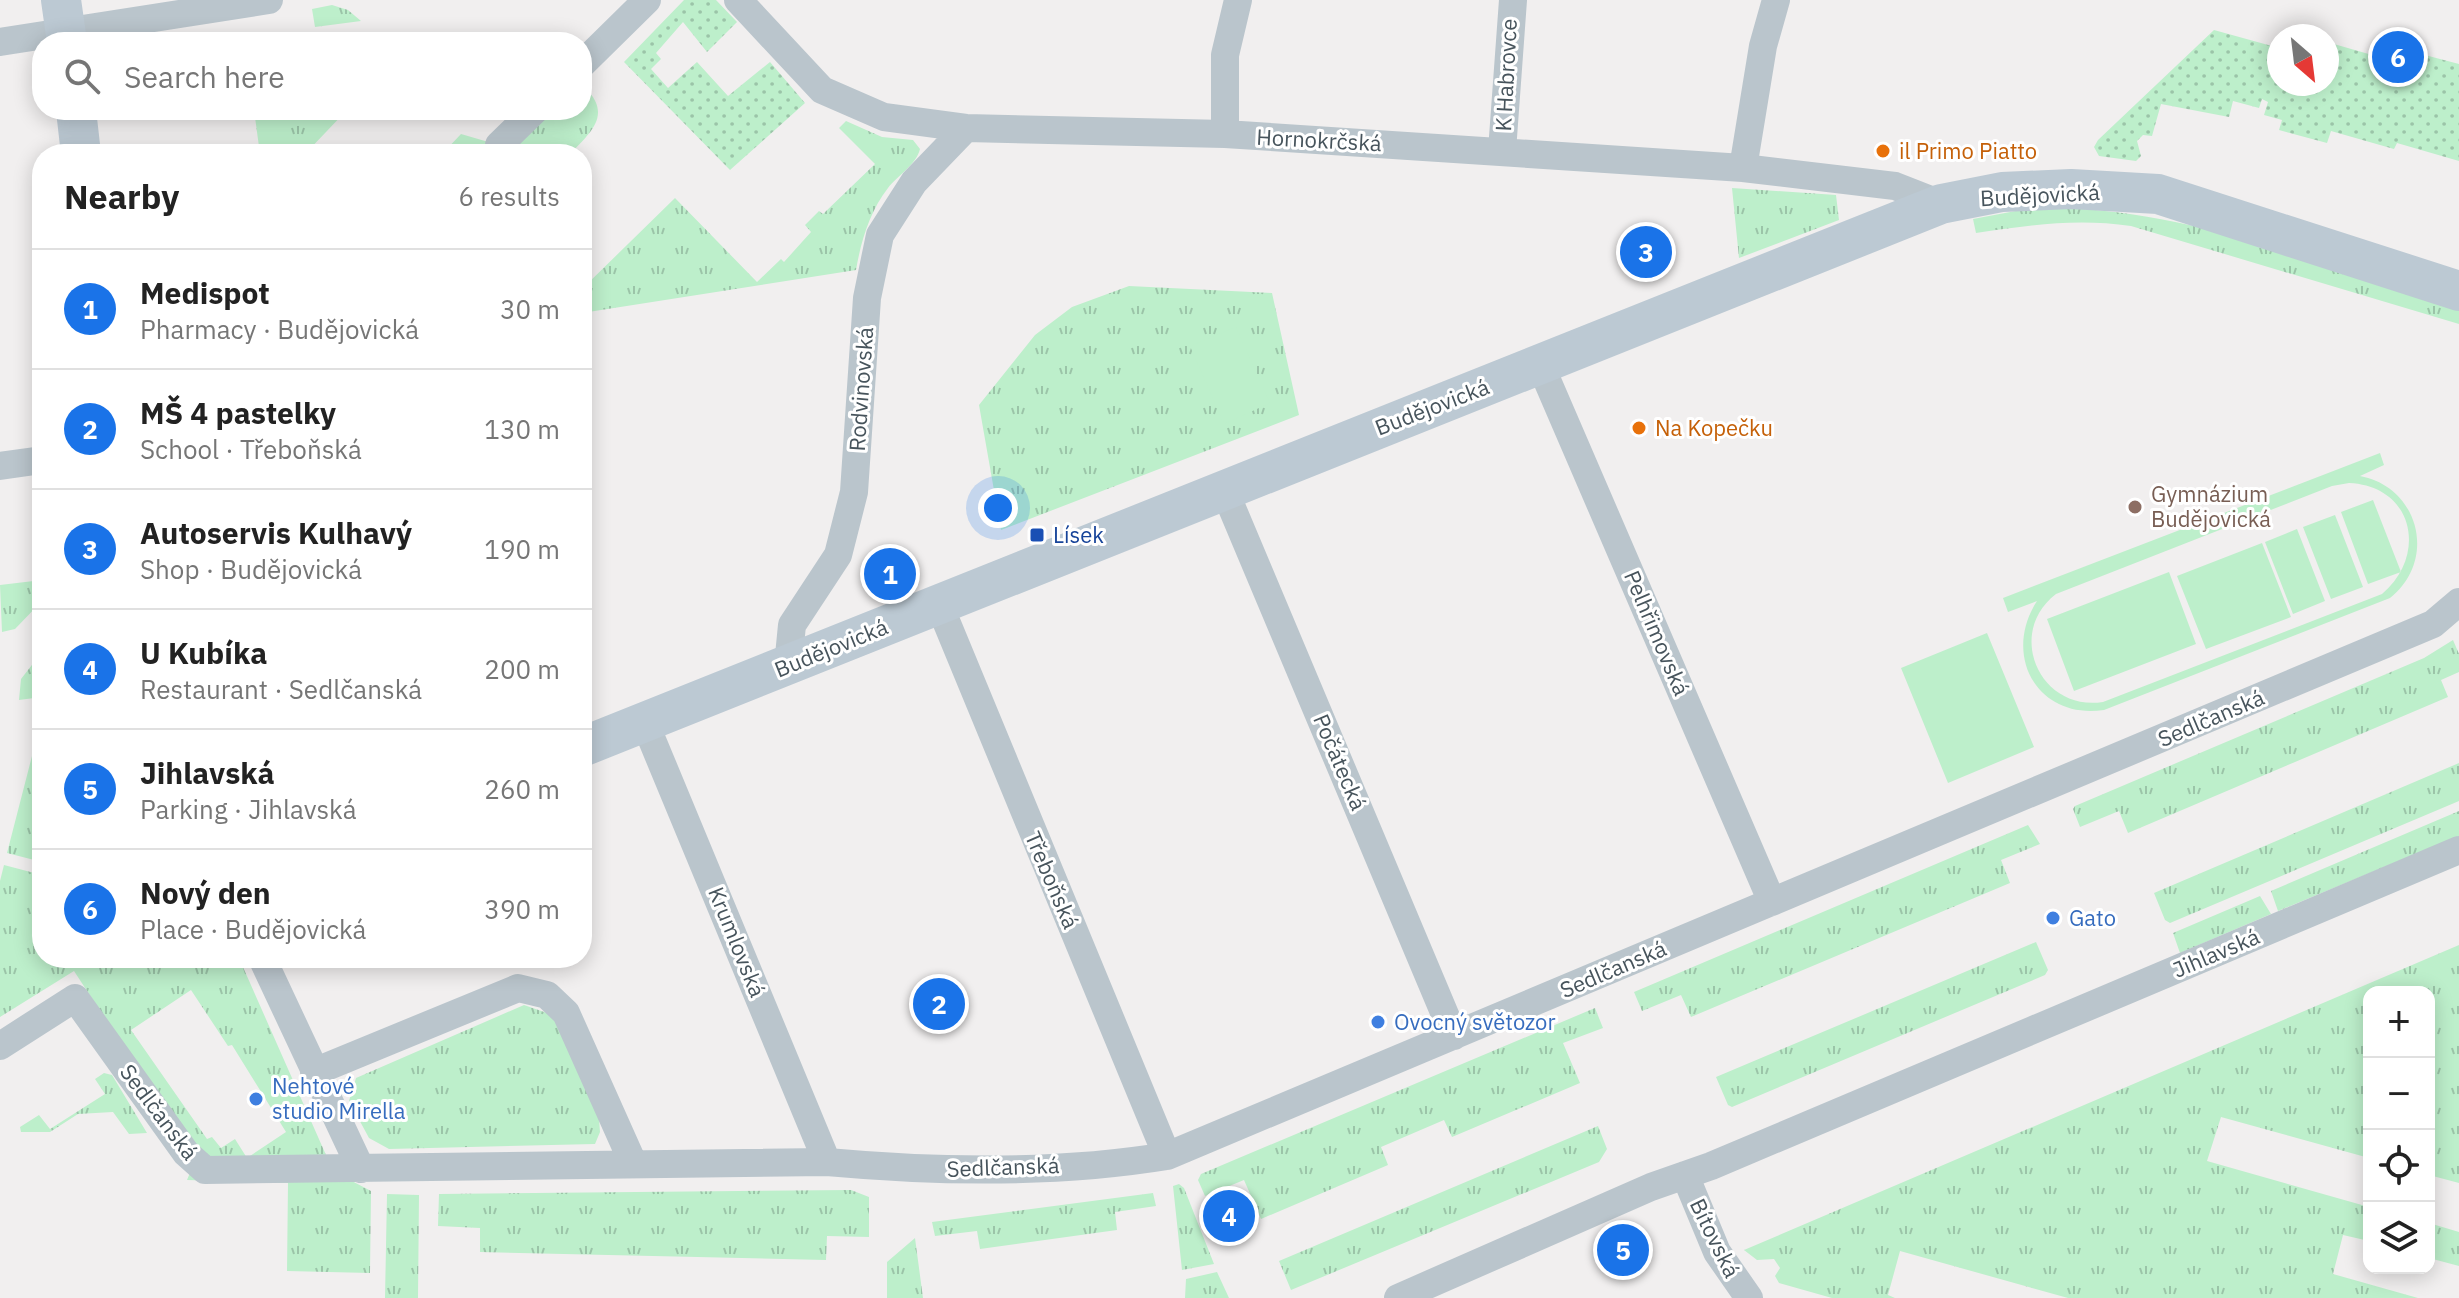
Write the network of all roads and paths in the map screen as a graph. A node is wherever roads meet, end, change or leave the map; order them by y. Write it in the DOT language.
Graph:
graph roads {
  1 [pos="269,0"];
  2 [pos="647,0"];
  3 [pos="738,0"];
  4 [pos="1238,0"];
  5 [pos="1513,0"];
  6 [pos="1776,0"];
  7 [pos="65,25"];
  8 [pos="38,32"];
  9 [pos="32,34"];
  10 [pos="0,42"];
  11 [pos="592,54"];
  12 [pos="77,120"];
  13 [pos="525,120"];
  14 [pos="966,128"];
  15 [pos="1225,134"];
  16 [pos="80,144"];
  17 [pos="500,144"];
  18 [pos="1502,151"];
  19 [pos="1743,168"];
  20 [pos="1941,204"];
  21 [pos="2301,238"];
  22 [pos="2459,270"];
  23 [pos="2459,291"];
  24 [pos="1540,364"];
  25 [pos="32,461"];
  26 [pos="0,466"];
  27 [pos="1224,489"];
  28 [pos="2459,602"];
  29 [pos="939,604"];
  30 [pos="788,666"];
  31 [pos="645,723"];
  32 [pos="592,743"];
  33 [pos="2459,850"];
  34 [pos="1772,902"];
  35 [pos="267,968"];
  36 [pos="1454,1036"];
  37 [pos="0,1046"];
  38 [pos="314,1072"];
  39 [pos="1167,1156"];
  40 [pos="827,1162"];
  41 [pos="633,1163"];
  42 [pos="361,1169"];
  43 [pos="1685,1175"];
  44 [pos="1398,1298"];
  45 [pos="1749,1298"];
  1 -- 7 [label="street"];
  2 -- 11 [label="street"];
  3 -- 14 [label="street, Hornokrčská"];
  4 -- 15 [label="street"];
  5 -- 18 [label="street, K Habrovce"];
  6 -- 19 [label="street"];
  7 -- 8 [label="street"];
  9 -- 10 [label="street"];
  12 -- 16 [label="street"];
  13 -- 17 [label="street"];
  14 -- 15 [label="street, Hornokrčská"];
  14 -- 30 [label="street, Rodvinovská"];
  15 -- 18 [label="street, Hornokrčská"];
  18 -- 19 [label="street, Hornokrčská"];
  19 -- 20 [label="street, Hornokrčská"];
  20 -- 21 [label="street, Budějovická"];
  20 -- 24 [label="street, Budějovická"];
  21 -- 22 [label="street, Budějovická"];
  21 -- 23 [label="street, Budějovická"];
  24 -- 27 [label="street, Budějovická"];
  24 -- 34 [label="street, Pelhřimovská"];
  25 -- 26 [label="street"];
  27 -- 29 [label="street, Budějovická"];
  27 -- 36 [label="street, Počátecká"];
  28 -- 34 [label="street, Sedlčanská"];
  29 -- 30 [label="street, Budějovická"];
  29 -- 39 [label="street, Třeboňská"];
  30 -- 31 [label="street, Budějovická"];
  31 -- 32 [label="street, Budějovická"];
  31 -- 40 [label="street, Krumlovská"];
  33 -- 43 [label="street, Jihlavská"];
  34 -- 36 [label="street, Sedlčanská"];
  35 -- 38 [label="street"];
  36 -- 39 [label="street, Sedlčanská"];
  37 -- 42 [label="street, Sedlčanská"];
  38 -- 41 [label="street"];
  38 -- 42 [label="street"];
  39 -- 40 [label="street, Sedlčanská"];
  40 -- 41 [label="street, Sedlčanská"];
  41 -- 42 [label="street, Sedlčanská"];
  43 -- 44 [label="street, Jihlavská"];
  43 -- 45 [label="street, Bítovská"];
}
